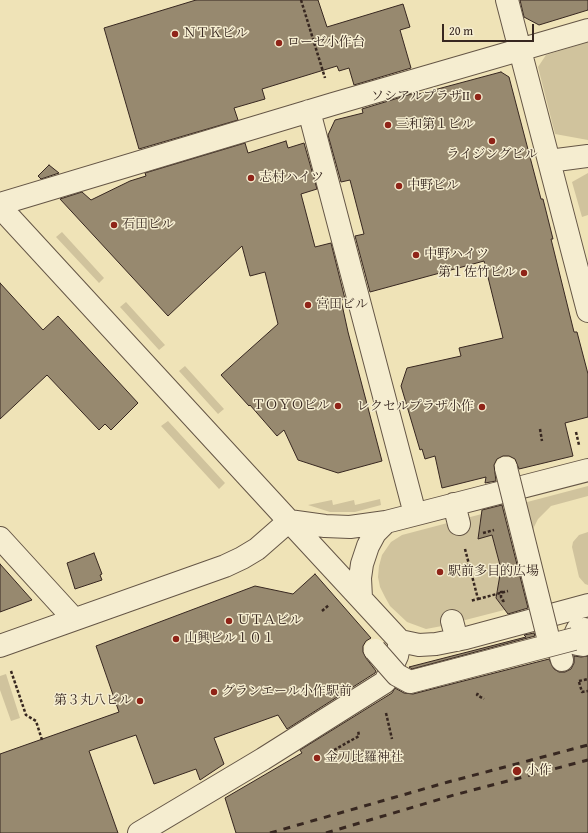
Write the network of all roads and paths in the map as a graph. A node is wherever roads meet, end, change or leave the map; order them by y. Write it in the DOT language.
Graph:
graph roads {
  1 [pos="301,0"];
  2 [pos="507,0"];
  3 [pos="588,30"];
  4 [pos="520,51"];
  5 [pos="333,104"];
  6 [pos="309,111"];
  7 [pos="588,156"];
  8 [pos="549,161"];
  9 [pos="0,206"];
  10 [pos="588,310"];
  11 [pos="540,430"];
  12 [pos="542,440"];
  13 [pos="506,468"];
  14 [pos="588,470"];
  15 [pos="415,514"];
  16 [pos="456,514"];
  17 [pos="289,521"];
  18 [pos="386,522"];
  19 [pos="0,538"];
  20 [pos="361,598"];
  21 [pos="478,599"];
  22 [pos="506,600"];
  23 [pos="588,605"];
  24 [pos="74,619"];
  25 [pos="454,630"];
  26 [pos="400,641"];
  27 [pos="570,644"];
  28 [pos="0,646"];
  29 [pos="375,650"];
  30 [pos="10,668"];
  31 [pos="588,679"];
  32 [pos="579,682"];
  33 [pos="481,688"];
  34 [pos="484,699"];
  35 [pos="385,712"];
  36 [pos="359,736"];
  37 [pos="392,739"];
  38 [pos="42,740"];
  39 [pos="334,750"];
  40 [pos="139,833"];
  1 -- 5 [label="path"];
  2 -- 4 [label="street"];
  3 -- 4 [label="street"];
  4 -- 5 [label="street"];
  4 -- 8 [label="street"];
  5 -- 6 [label="street"];
  6 -- 9 [label="street"];
  6 -- 15 [label="street"];
  7 -- 8 [label="street"];
  8 -- 10 [label="street"];
  9 -- 17 [label="street"];
  11 -- 12 [label="path"];
  13 -- 27 [label="street, bridge"];
  14 -- 16 [label="street"];
  15 -- 16 [label="street"];
  15 -- 18 [label="street"];
  16 -- 21 [label="path"];
  17 -- 18 [label="street"];
  17 -- 20 [label="street"];
  17 -- 24 [label="street"];
  18 -- 20 [label="street"];
  19 -- 24 [label="street"];
  20 -- 26 [label="street"];
  21 -- 22 [label="path, bridge"];
  21 -- 25 [label="path"];
  23 -- 25 [label="street"];
  24 -- 28 [label="street"];
  25 -- 26 [label="street"];
  26 -- 40 [label="street"];
  27 -- 29 [label="street, bridge"];
  30 -- 38 [label="path"];
  31 -- 32 [label="path"];
  33 -- 34 [label="path"];
  35 -- 37 [label="path"];
  36 -- 39 [label="path"];
}
